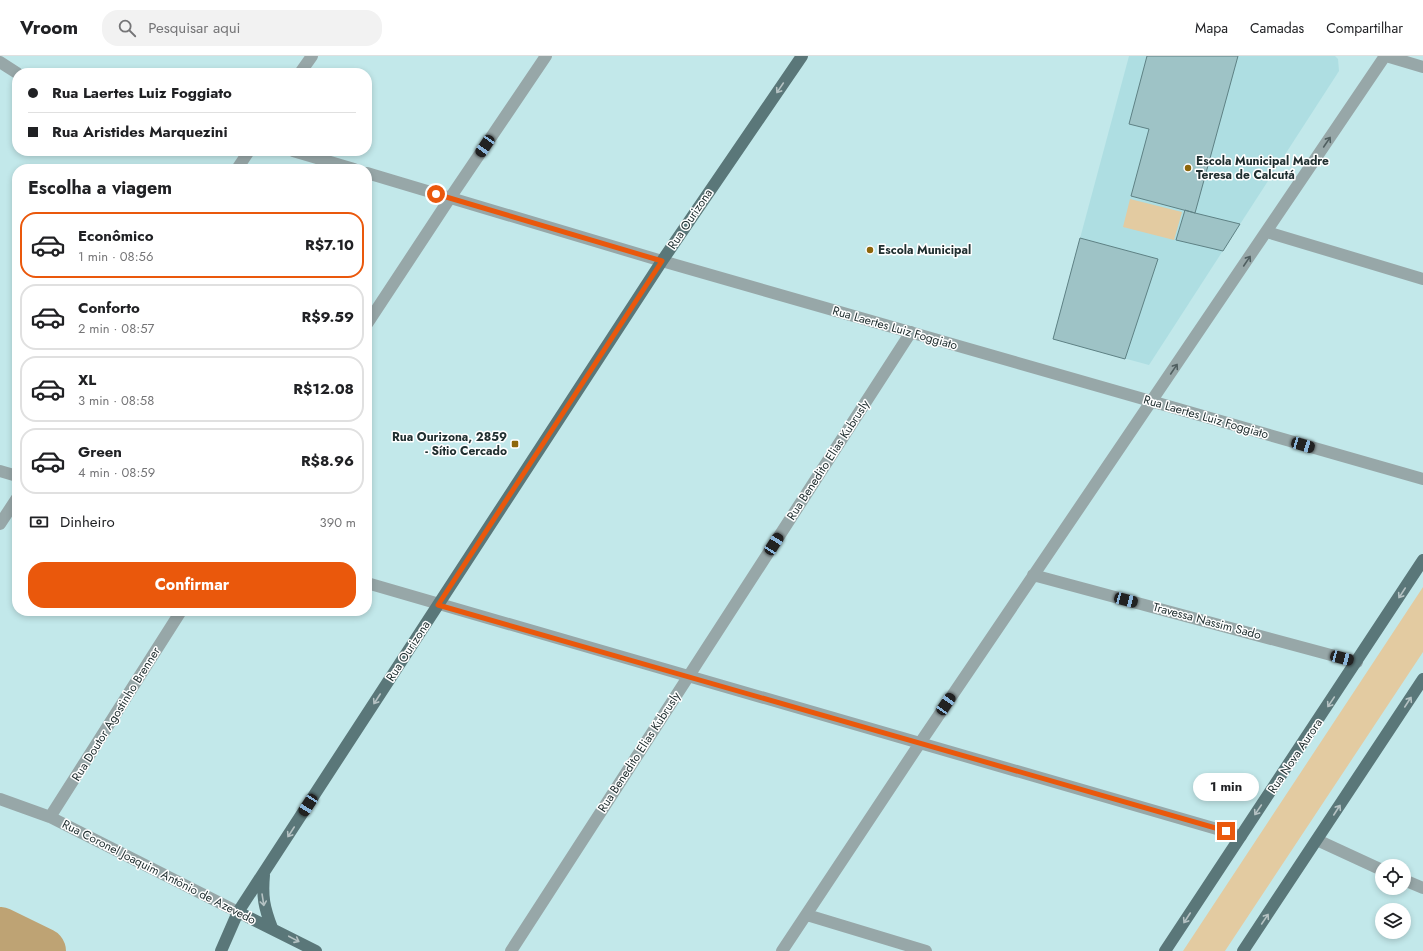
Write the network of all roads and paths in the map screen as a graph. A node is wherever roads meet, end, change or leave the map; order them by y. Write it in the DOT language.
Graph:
graph roads {
  1 [pos="312,56"];
  2 [pos="546,56"];
  3 [pos="802,56"];
  4 [pos="1385,56"];
  5 [pos="0,62"];
  6 [pos="1423,67"];
  7 [pos="304,68"];
  8 [pos="12,70"];
  9 [pos="310,156"];
  10 [pos="337,164"];
  11 [pos="372,175"];
  12 [pos="450,198"];
  13 [pos="1267,232"];
  14 [pos="662,261"];
  15 [pos="1423,279"];
  16 [pos="372,316"];
  17 [pos="912,332"];
  18 [pos="1152,402"];
  19 [pos="0,471"];
  20 [pos="12,475"];
  21 [pos="1423,479"];
  22 [pos="12,506"];
  23 [pos="0,524"];
  24 [pos="1423,560"];
  25 [pos="1033,575"];
  26 [pos="372,585"];
  27 [pos="438,605"];
  28 [pos="178,616"];
  29 [pos="1357,662"];
  30 [pos="688,677"];
  31 [pos="1423,679"];
  32 [pos="920,743"];
  33 [pos="0,799"];
  34 [pos="50,817"];
  35 [pos="1241,836"];
  36 [pos="1317,840"];
  37 [pos="1375,867"];
  38 [pos="265,871"];
  39 [pos="1411,883"];
  40 [pos="1423,888"];
  41 [pos="238,912"];
  42 [pos="807,915"];
  43 [pos="272,928"];
  44 [pos="221,951"];
  45 [pos="316,951"];
  46 [pos="511,951"];
  47 [pos="782,951"];
  48 [pos="926,951"];
  49 [pos="1166,951"];
  50 [pos="1243,951"];
  1 -- 7 [label="street"];
  2 -- 12 [label="street"];
  3 -- 14 [label="main road, Rua Ourizona, one-way"];
  4 -- 6 [label="street"];
  13 -- 4 [label="street, one-way"];
  5 -- 8 [label="street"];
  9 -- 10 [label="street"];
  11 -- 12 [label="street, Rua Laertes Luiz Foggiato"];
  12 -- 14 [label="street, Rua Laertes Luiz Foggiato"];
  12 -- 16 [label="street"];
  13 -- 15 [label="street"];
  18 -- 13 [label="street, one-way"];
  14 -- 17 [label="street, Rua Laertes Luiz Foggiato"];
  14 -- 27 [label="main road, Rua Ourizona"];
  17 -- 18 [label="street, Rua Laertes Luiz Foggiato"];
  17 -- 30 [label="street, Rua Benedito Elias Kubrusly"];
  18 -- 21 [label="street, Rua Laertes Luiz Foggiato"];
  18 -- 25 [label="street"];
  19 -- 20 [label="street"];
  22 -- 23 [label="street"];
  24 -- 29 [label="main road, Rua Nova Aurora, one-way"];
  25 -- 29 [label="street, Travessa Nassim Sado"];
  25 -- 32 [label="street"];
  26 -- 27 [label="street"];
  27 -- 30 [label="street"];
  27 -- 38 [label="main road, Rua Ourizona, one-way"];
  28 -- 34 [label="street, Rua Doutor Agostinho Brenner"];
  29 -- 35 [label="main road, Rua Nova Aurora, one-way"];
  30 -- 32 [label="street"];
  30 -- 46 [label="street, Rua Benedito Elias Kubrusly"];
  36 -- 31 [label="main road, one-way"];
  32 -- 35 [label="street"];
  32 -- 42 [label="street"];
  33 -- 34 [label="street, Rua Coronel Joaquim Antônio de Azevedo"];
  34 -- 41 [label="street, Rua Coronel Joaquim Antônio de Azevedo"];
  35 -- 49 [label="main road, Rua Nova Aurora, one-way"];
  36 -- 37 [label="street"];
  50 -- 36 [label="main road, one-way"];
  38 -- 41 [label="main road, Rua Ourizona"];
  38 -- 43 [label="main road, one-way"];
  39 -- 40 [label="street"];
  41 -- 43 [label="main road, Rua Coronel Joaquim Antônio de Azevedo"];
  41 -- 44 [label="main road, Rua Ourizona"];
  42 -- 47 [label="street"];
  42 -- 48 [label="street"];
  43 -- 45 [label="main road, Rua Coronel Joaquim Antônio de Azevedo, one-way"];
}
